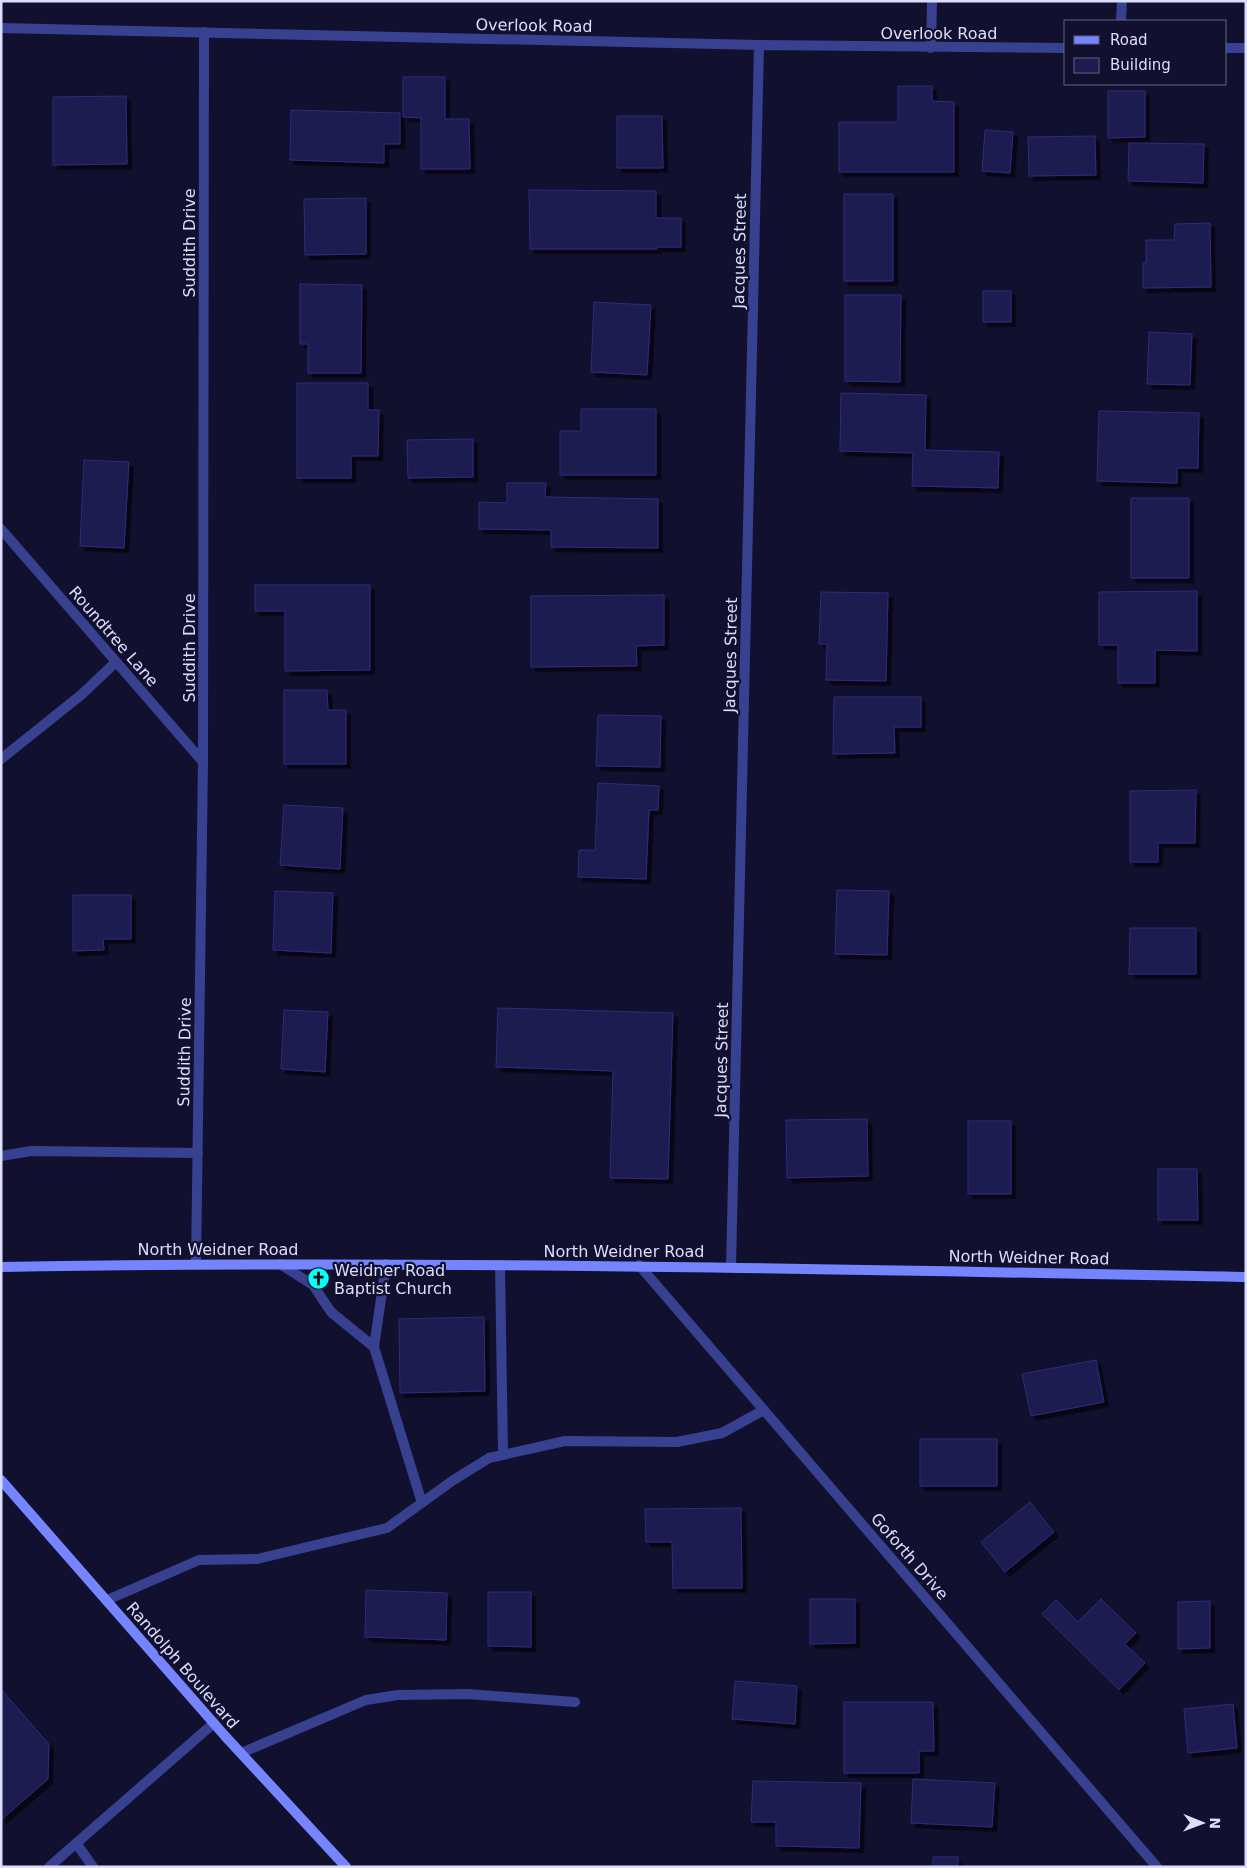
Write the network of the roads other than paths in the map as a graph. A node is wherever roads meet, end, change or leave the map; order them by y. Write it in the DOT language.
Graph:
graph roads {
  1 [pos="932,1"];
  2 [pos="1122,1"];
  3 [pos="1121,20"];
  4 [pos="1,28"];
  5 [pos="204,32"];
  6 [pos="759,45"];
  7 [pos="931,48"];
  8 [pos="1064,48"];
  9 [pos="1227,48"];
  10 [pos="1246,48"];
  11 [pos="1,529"];
  12 [pos="116,662"];
  13 [pos="1,759"];
  14 [pos="203,762"];
  15 [pos="198,1153"];
  16 [pos="1,1156"];
  17 [pos="196,1264"];
  18 [pos="280,1264"];
  19 [pos="386,1264"];
  20 [pos="500,1265"];
  21 [pos="639,1266"];
  22 [pos="1,1267"];
  23 [pos="731,1267"];
  24 [pos="1246,1277"];
  25 [pos="374,1347"];
  26 [pos="764,1410"];
  27 [pos="503,1455"];
  28 [pos="1,1480"];
  29 [pos="422,1503"];
  30 [pos="107,1600"];
  31 [pos="575,1702"];
  32 [pos="214,1723"];
  33 [pos="242,1754"];
  34 [pos="76,1843"];
  35 [pos="49,1867"];
  36 [pos="94,1867"];
  37 [pos="346,1867"];
  38 [pos="1157,1867"];
  1 -- 7 [label="street"];
  2 -- 3 [label="street"];
  4 -- 5 [label="street, Overlook Road"];
  5 -- 6 [label="street, Overlook Road"];
  5 -- 14 [label="street, Suddith Drive"];
  6 -- 7 [label="street, Overlook Road"];
  6 -- 23 [label="street, Jacques Street"];
  7 -- 8 [label="street, Overlook Road"];
  9 -- 10 [label="street"];
  11 -- 12 [label="street, Roundtree Lane"];
  12 -- 13 [label="street"];
  12 -- 14 [label="street, Roundtree Lane"];
  14 -- 15 [label="street, Suddith Drive"];
  15 -- 16 [label="street"];
  15 -- 17 [label="street, Suddith Drive"];
  17 -- 18 [label="main road, North Weidner Road"];
  17 -- 22 [label="main road, North Weidner Road"];
  18 -- 19 [label="main road, North Weidner Road"];
  18 -- 25 [label="street"];
  19 -- 20 [label="main road, North Weidner Road"];
  19 -- 25 [label="street"];
  20 -- 21 [label="main road, North Weidner Road"];
  20 -- 27 [label="street"];
  21 -- 23 [label="main road, North Weidner Road"];
  21 -- 26 [label="street, Goforth Drive"];
  23 -- 24 [label="main road, North Weidner Road"];
  25 -- 29 [label="street"];
  26 -- 27 [label="street"];
  26 -- 38 [label="street, Goforth Drive"];
  27 -- 29 [label="street"];
  28 -- 30 [label="main road, Randolph Boulevard"];
  29 -- 30 [label="street"];
  30 -- 32 [label="main road, Randolph Boulevard"];
  31 -- 33 [label="street"];
  32 -- 33 [label="main road, Randolph Boulevard"];
  32 -- 34 [label="street"];
  33 -- 37 [label="main road, Randolph Boulevard"];
  34 -- 35 [label="street"];
  34 -- 36 [label="street"];
}
